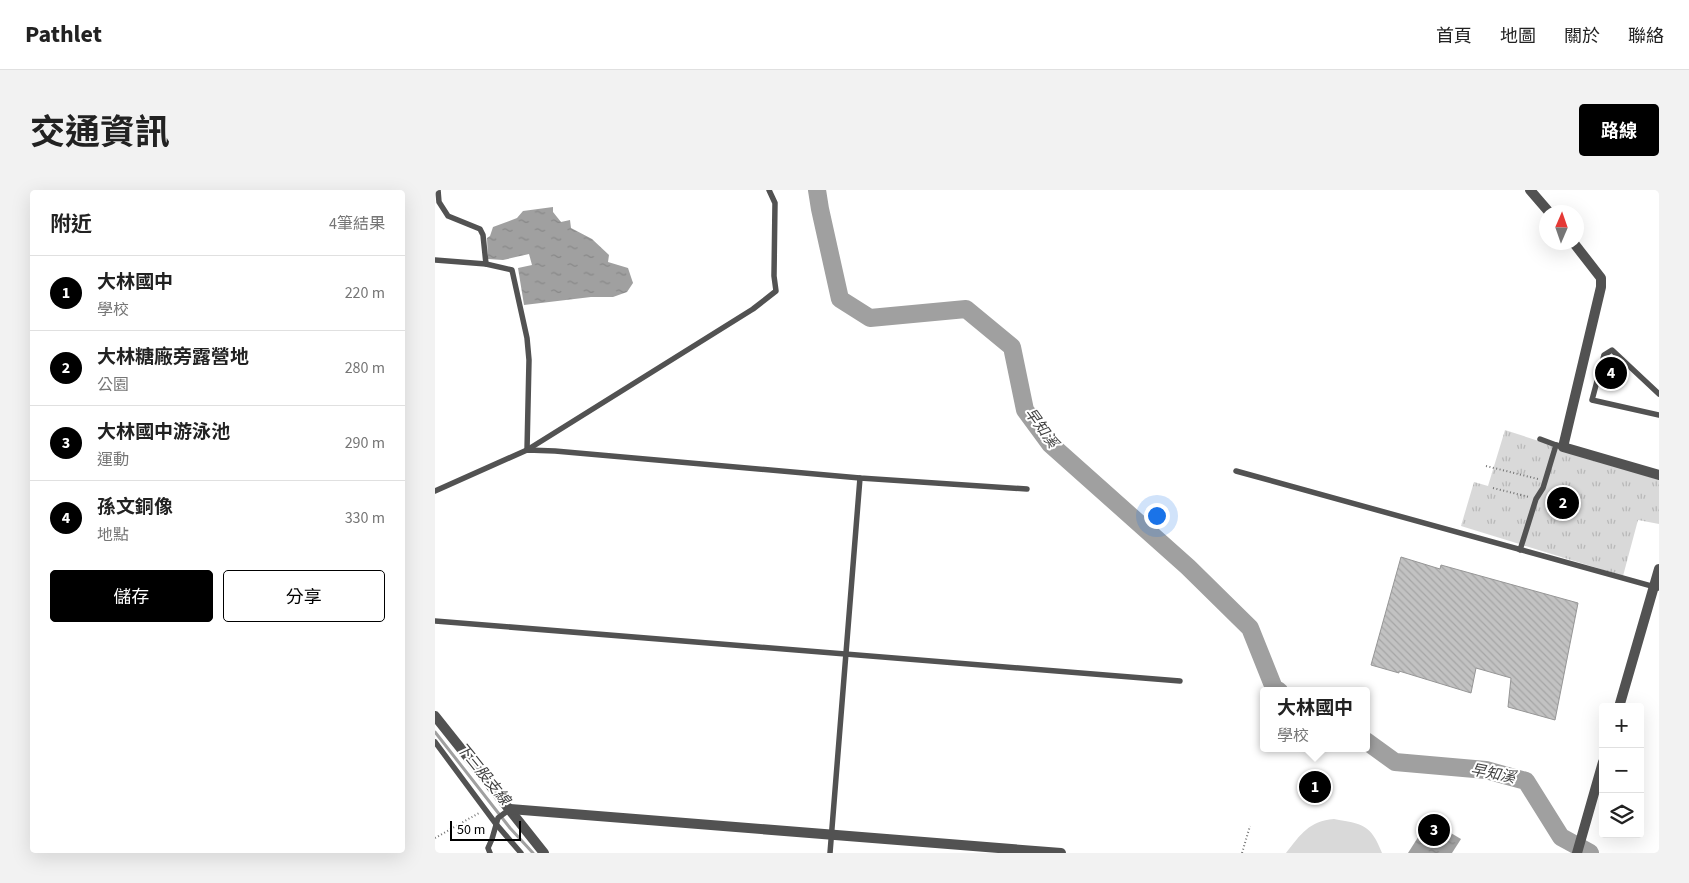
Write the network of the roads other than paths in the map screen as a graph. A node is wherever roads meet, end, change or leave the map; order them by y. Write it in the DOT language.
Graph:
graph roads {
  1 [pos="438,190"];
  2 [pos="769,190"];
  3 [pos="1530,190"];
  4 [pos="1543,205"];
  5 [pos="1579,250"];
  6 [pos="435,260"];
  7 [pos="486,264"];
  8 [pos="1659,394"];
  9 [pos="1659,416"];
  10 [pos="1540,440"];
  11 [pos="1560,446"];
  12 [pos="527,450"];
  13 [pos="1236,471"];
  14 [pos="1659,475"];
  15 [pos="860,478"];
  16 [pos="1027,489"];
  17 [pos="435,491"];
  18 [pos="1521,550"];
  19 [pos="1659,569"];
  20 [pos="1656,587"];
  21 [pos="435,621"];
  22 [pos="846,655"];
  23 [pos="1179,681"];
  24 [pos="1620,703"];
  25 [pos="435,716"];
  26 [pos="435,742"];
  27 [pos="1599,775"];
  28 [pos="508,811"];
  29 [pos="497,821"];
  30 [pos="831,834"];
  31 [pos="490,853"];
  32 [pos="521,853"];
  33 [pos="544,853"];
  34 [pos="829,853"];
  35 [pos="1061,853"];
  36 [pos="1577,853"];
  1 -- 7 [label="lane"];
  2 -- 12 [label="lane"];
  3 -- 4 [label="street"];
  5 -- 11 [label="street"];
  6 -- 7 [label="lane"];
  7 -- 12 [label="lane"];
  8 -- 9 [label="lane"];
  10 -- 11 [label="lane"];
  11 -- 14 [label="street"];
  11 -- 18 [label="lane"];
  12 -- 15 [label="lane"];
  12 -- 17 [label="lane"];
  13 -- 18 [label="lane"];
  15 -- 16 [label="lane"];
  15 -- 22 [label="lane"];
  18 -- 20 [label="lane"];
  19 -- 20 [label="street"];
  20 -- 24 [label="street"];
  21 -- 22 [label="lane"];
  22 -- 23 [label="lane"];
  22 -- 30 [label="lane"];
  25 -- 28 [label="street"];
  26 -- 29 [label="lane"];
  27 -- 36 [label="street"];
  28 -- 29 [label="lane"];
  28 -- 30 [label="street"];
  28 -- 33 [label="street"];
  29 -- 31 [label="lane"];
  29 -- 32 [label="lane"];
  30 -- 34 [label="lane"];
  30 -- 35 [label="street"];
}
